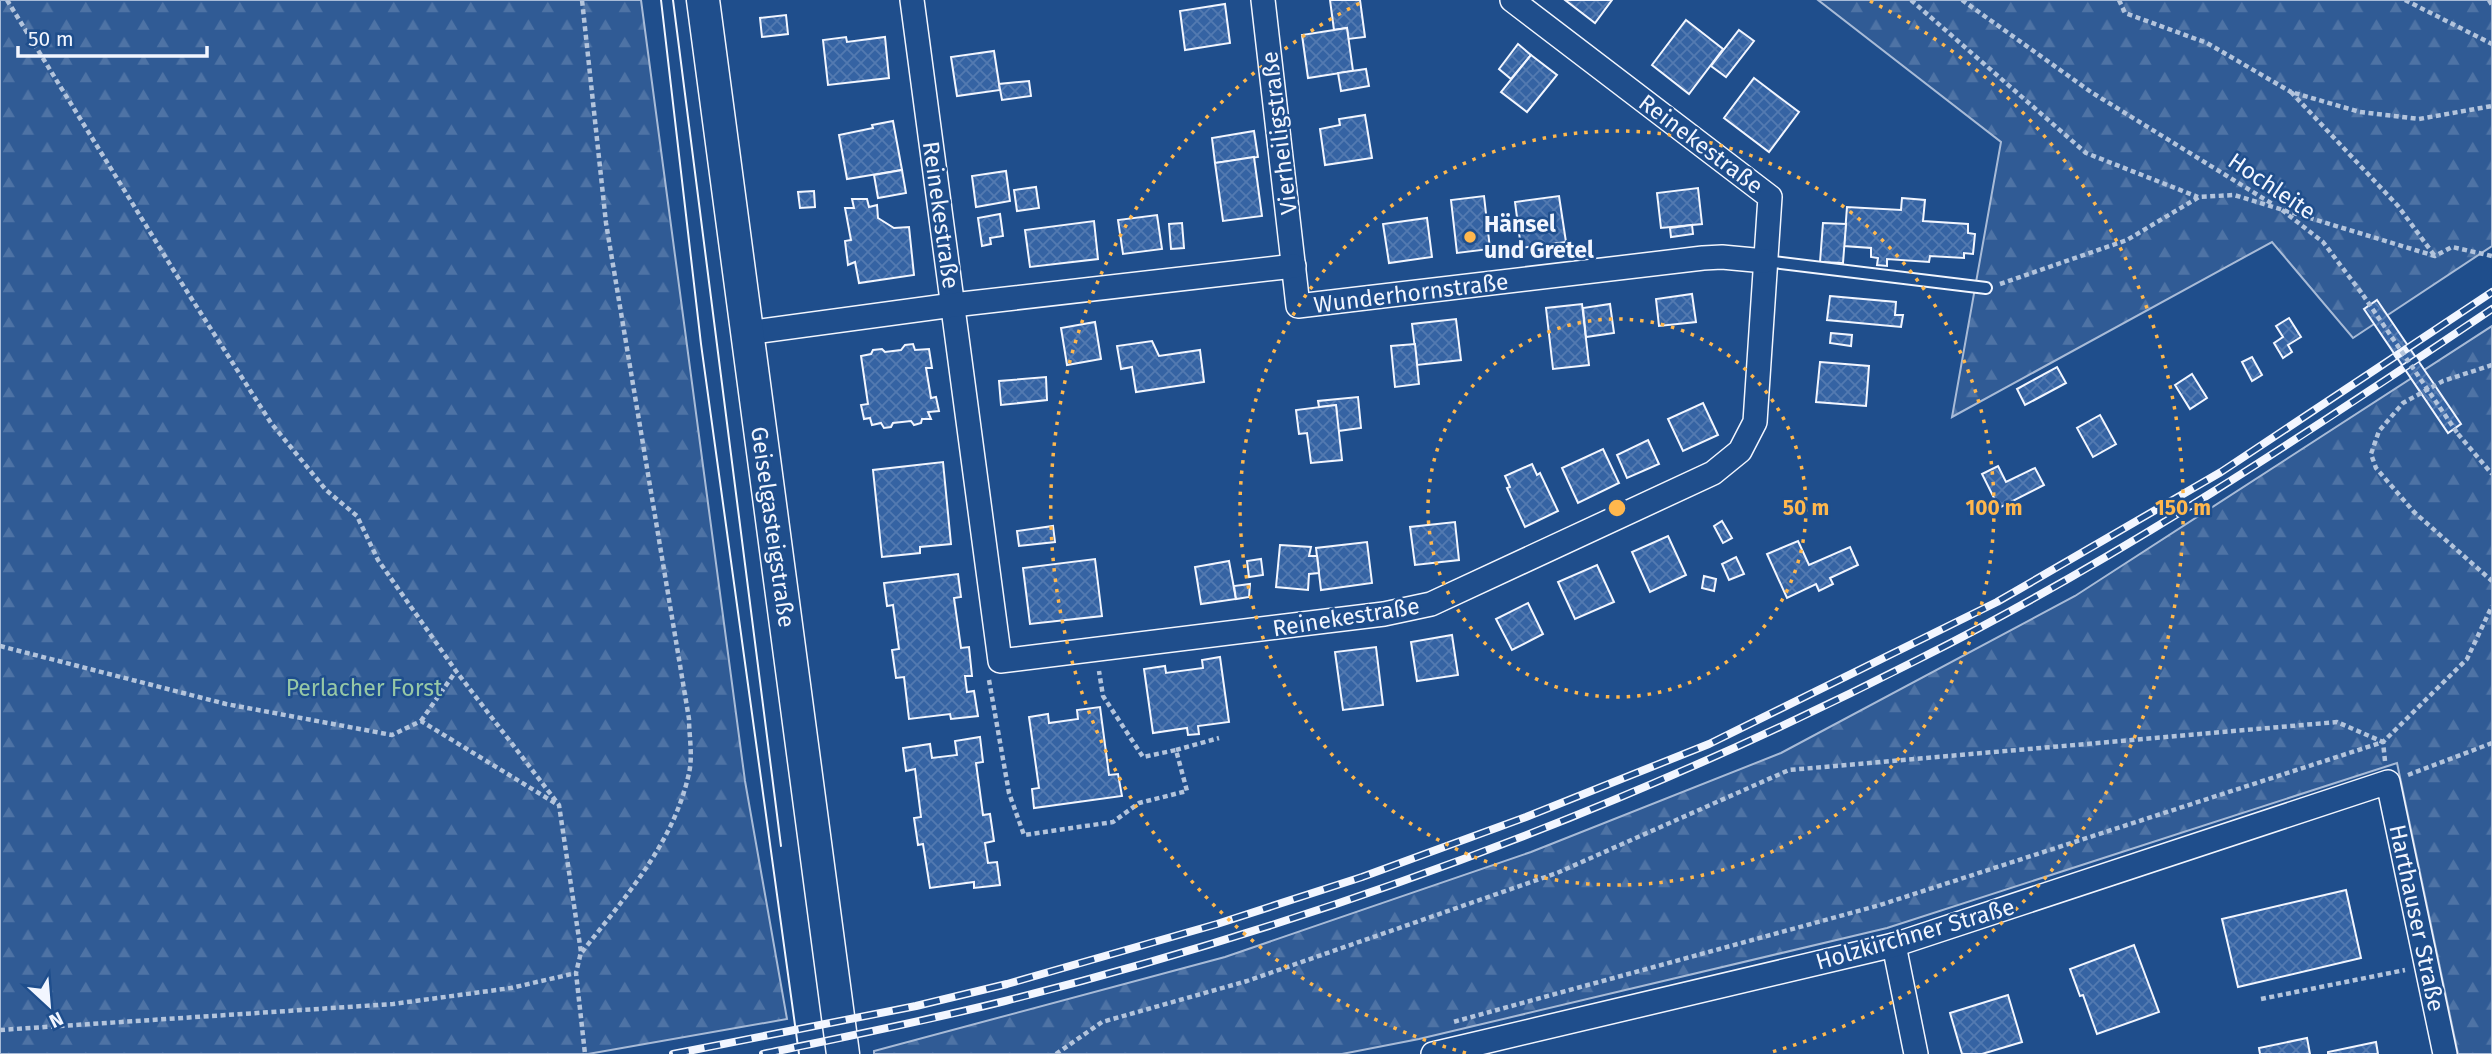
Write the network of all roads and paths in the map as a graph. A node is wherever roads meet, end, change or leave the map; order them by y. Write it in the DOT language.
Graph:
graph roads {
  1 [pos="7,0"];
  2 [pos="582,0"];
  3 [pos="703,0"];
  4 [pos="912,0"];
  5 [pos="1263,0"];
  6 [pos="1511,0"];
  7 [pos="1911,0"];
  8 [pos="1962,0"];
  9 [pos="2119,0"];
  10 [pos="2405,0"];
  11 [pos="2489,0"];
  12 [pos="2492,5"];
  13 [pos="2492,44"];
  14 [pos="2291,92"];
  15 [pos="2492,106"];
  16 [pos="2199,197"];
  17 [pos="2280,208"];
  18 [pos="2435,256"];
  19 [pos="2492,256"];
  20 [pos="1765,261"];
  21 [pos="1294,266"];
  22 [pos="1986,288"];
  23 [pos="953,305"];
  24 [pos="747,333"];
  25 [pos="2492,365"];
  26 [pos="2492,474"];
  27 [pos="2492,582"];
  28 [pos="2492,607"];
  29 [pos="0,646"];
  30 [pos="1000,661"];
  31 [pos="456,671"];
  32 [pos="1100,678"];
  33 [pos="421,721"];
  34 [pos="1219,738"];
  35 [pos="2384,742"];
  36 [pos="2492,743"];
  37 [pos="1176,750"];
  38 [pos="2388,782"];
  39 [pos="559,805"];
  40 [pos="1894,945"];
  41 [pos="581,952"];
  42 [pos="2427,965"];
  43 [pos="576,973"];
  44 [pos="2261,999"];
  45 [pos="1450,1023"];
  46 [pos="0,1030"];
  47 [pos="585,1054"];
  48 [pos="843,1054"];
  49 [pos="1056,1054"];
  50 [pos="1433,1054"];
  51 [pos="1916,1054"];
  52 [pos="2445,1054"];
  1 -- 31 [label="path"];
  2 -- 41 [label="path"];
  3 -- 24 [label="main road, Geiselgasteigstraße"];
  4 -- 23 [label="street, Reinekestraße"];
  5 -- 21 [label="street, Vierheiligstraße"];
  6 -- 20 [label="street, Reinekestraße"];
  7 -- 16 [label="path"];
  8 -- 17 [label="path, Hochleite"];
  9 -- 14 [label="path"];
  10 -- 13 [label="path"];
  11 -- 12 [label="path"];
  14 -- 15 [label="path"];
  14 -- 18 [label="path"];
  16 -- 17 [label="path"];
  16 -- 22 [label="path"];
  17 -- 18 [label="path"];
  17 -- 26 [label="path, Hochleite, bridge"];
  18 -- 19 [label="path"];
  20 -- 21 [label="street, Wunderhornstraße"];
  20 -- 22 [label="lane, Wunderhornstraße"];
  20 -- 30 [label="street, Reinekestraße"];
  21 -- 23 [label="street, Wunderhornstraße"];
  23 -- 24 [label="street, Wunderhornstraße"];
  23 -- 30 [label="street, Reinekestraße"];
  24 -- 48 [label="main road, Geiselgasteigstraße"];
  25 -- 27 [label="path"];
  28 -- 35 [label="path"];
  29 -- 33 [label="path"];
  30 -- 37 [label="path"];
  31 -- 33 [label="path"];
  31 -- 39 [label="path"];
  32 -- 37 [label="path"];
  33 -- 39 [label="path"];
  34 -- 37 [label="path"];
  35 -- 38 [label="path"];
  35 -- 45 [label="path"];
  35 -- 49 [label="path"];
  36 -- 38 [label="path"];
  38 -- 40 [label="street, Holzkirchner Straße"];
  38 -- 42 [label="street, Harthauser Straße"];
  39 -- 41 [label="path"];
  40 -- 50 [label="street, Holzkirchner Straße"];
  40 -- 51 [label="street"];
  41 -- 43 [label="path"];
  42 -- 44 [label="path"];
  42 -- 52 [label="street, Harthauser Straße"];
  43 -- 46 [label="path"];
  43 -- 47 [label="path"];
}
